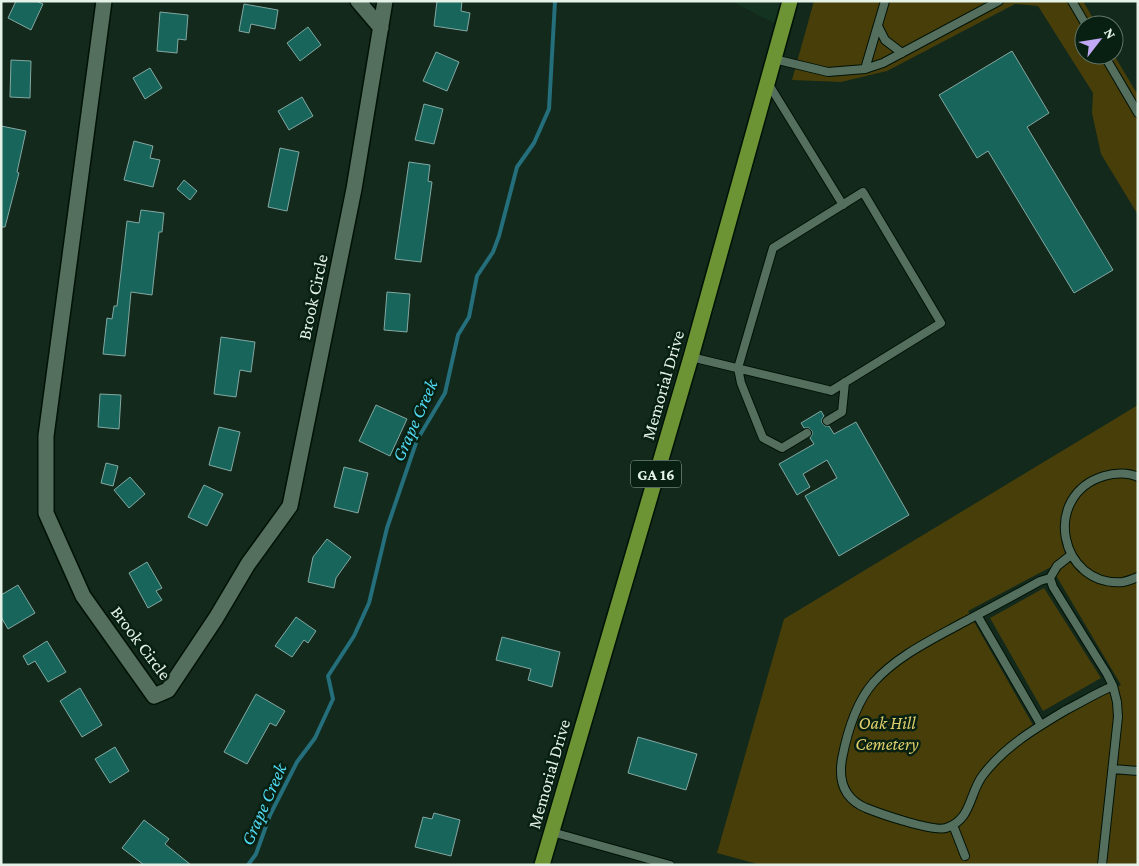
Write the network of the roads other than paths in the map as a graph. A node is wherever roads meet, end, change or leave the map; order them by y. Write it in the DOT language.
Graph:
graph roads {
  1 [pos="104,1"];
  2 [pos="358,1"];
  3 [pos="385,1"];
  4 [pos="790,1"];
  5 [pos="885,1"];
  6 [pos="999,1"];
  7 [pos="1072,1"];
  8 [pos="1080,15"];
  9 [pos="878,26"];
  10 [pos="381,28"];
  11 [pos="902,53"];
  12 [pos="774,59"];
  13 [pos="1110,65"];
  14 [pos="865,69"];
  15 [pos="768,83"];
  16 [pos="1138,113"];
  17 [pos="843,205"];
  18 [pos="691,356"];
  19 [pos="738,368"];
  20 [pos="845,382"];
  21 [pos="827,421"];
  22 [pos="807,432"];
  23 [pos="1138,477"];
  24 [pos="1071,555"];
  25 [pos="1050,578"];
  26 [pos="1138,578"];
  27 [pos="977,615"];
  28 [pos="1113,686"];
  29 [pos="1041,725"];
  30 [pos="1113,769"];
  31 [pos="1138,771"];
  32 [pos="953,825"];
  33 [pos="552,832"];
  34 [pos="965,856"];
  35 [pos="542,865"];
  36 [pos="670,865"];
  37 [pos="1102,865"];
  1 -- 10 [label="street, Brook Circle"];
  2 -- 10 [label="street"];
  3 -- 10 [label="street, Brook Circle"];
  4 -- 12 [label="main road, Memorial Drive / GA 16"];
  5 -- 9 [label="lane"];
  6 -- 11 [label="lane"];
  7 -- 8 [label="lane"];
  9 -- 11 [label="lane"];
  9 -- 14 [label="lane"];
  11 -- 14 [label="lane"];
  12 -- 14 [label="lane"];
  12 -- 15 [label="main road, Memorial Drive / GA 16"];
  13 -- 16 [label="lane"];
  15 -- 17 [label="lane"];
  15 -- 18 [label="main road, Memorial Drive / GA 16"];
  17 -- 19 [label="lane"];
  17 -- 20 [label="lane"];
  18 -- 19 [label="lane"];
  18 -- 33 [label="main road, Memorial Drive / GA 16"];
  19 -- 20 [label="lane"];
  19 -- 22 [label="lane"];
  20 -- 21 [label="lane"];
  23 -- 24 [label="lane"];
  24 -- 25 [label="lane"];
  24 -- 26 [label="lane"];
  25 -- 27 [label="lane"];
  25 -- 28 [label="lane"];
  27 -- 29 [label="lane"];
  27 -- 32 [label="lane"];
  28 -- 29 [label="lane"];
  28 -- 30 [label="lane"];
  29 -- 32 [label="lane"];
  30 -- 31 [label="lane"];
  30 -- 37 [label="lane"];
  32 -- 34 [label="lane"];
  33 -- 35 [label="main road, Memorial Drive / GA 16"];
  33 -- 36 [label="lane"];
}
